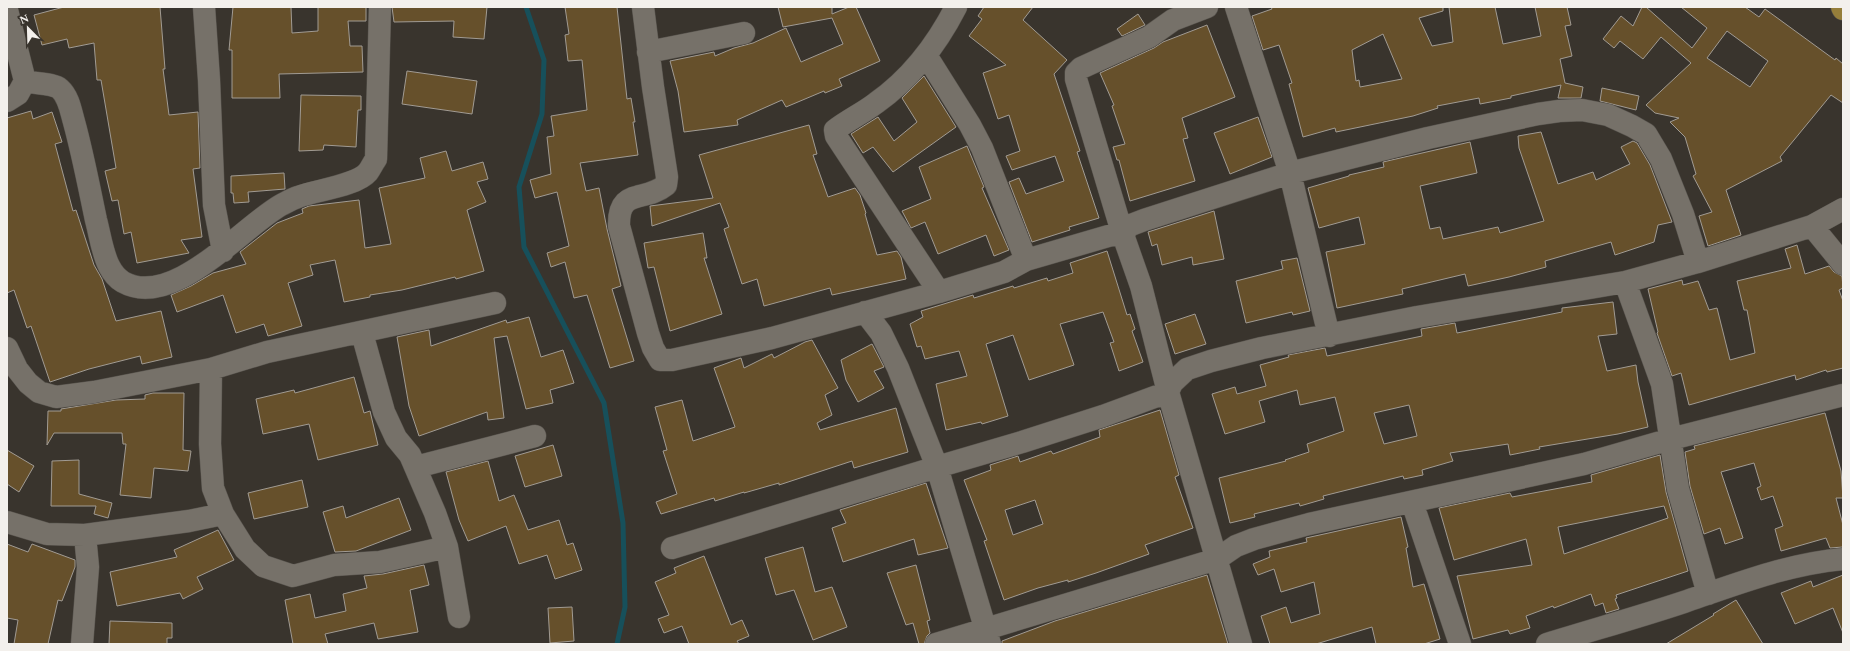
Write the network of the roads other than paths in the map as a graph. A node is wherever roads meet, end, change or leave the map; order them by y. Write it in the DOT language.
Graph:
graph roads {
  1 [pos="204,7"];
  2 [pos="380,7"];
  3 [pos="643,7"];
  4 [pos="956,7"];
  5 [pos="1207,7"];
  6 [pos="1236,7"];
  7 [pos="7,10"];
  8 [pos="744,33"];
  9 [pos="648,52"];
  10 [pos="926,55"];
  11 [pos="25,81"];
  12 [pos="7,101"];
  13 [pos="1290,173"];
  14 [pos="1843,209"];
  15 [pos="1812,226"];
  16 [pos="1122,232"];
  17 [pos="223,251"];
  18 [pos="1026,260"];
  19 [pos="1698,262"];
  20 [pos="1843,264"];
  21 [pos="1625,282"];
  22 [pos="939,292"];
  23 [pos="495,303"];
  24 [pos="865,312"];
  25 [pos="362,332"];
  26 [pos="1328,336"];
  27 [pos="7,348"];
  28 [pos="210,369"];
  29 [pos="1168,392"];
  30 [pos="1843,395"];
  31 [pos="535,436"];
  32 [pos="1671,439"];
  33 [pos="416,467"];
  34 [pos="937,467"];
  35 [pos="1412,502"];
  36 [pos="223,514"];
  37 [pos="7,522"];
  38 [pos="85,535"];
  39 [pos="447,547"];
  40 [pos="672,548"];
  41 [pos="1217,559"];
  42 [pos="1843,559"];
  43 [pos="1708,594"];
  44 [pos="460,617"];
  45 [pos="988,636"];
  46 [pos="82,644"];
  47 [pos="936,644"];
  48 [pos="1241,644"];
  49 [pos="1460,644"];
  50 [pos="1547,644"];
  1 -- 17 [label="street"];
  2 -- 17 [label="street"];
  3 -- 9 [label="street"];
  4 -- 10 [label="street"];
  5 -- 16 [label="street"];
  6 -- 13 [label="street"];
  7 -- 11 [label="street"];
  8 -- 9 [label="street"];
  9 -- 24 [label="street"];
  10 -- 18 [label="street"];
  10 -- 22 [label="street"];
  11 -- 12 [label="street"];
  11 -- 17 [label="street"];
  13 -- 16 [label="street"];
  13 -- 19 [label="street"];
  13 -- 26 [label="street"];
  14 -- 15 [label="street"];
  15 -- 19 [label="street"];
  15 -- 20 [label="street"];
  16 -- 18 [label="street"];
  16 -- 29 [label="street"];
  18 -- 22 [label="street"];
  19 -- 21 [label="street"];
  21 -- 26 [label="street"];
  21 -- 32 [label="street"];
  22 -- 24 [label="street"];
  23 -- 25 [label="street"];
  24 -- 34 [label="street"];
  25 -- 28 [label="street"];
  25 -- 33 [label="street"];
  26 -- 29 [label="street"];
  27 -- 28 [label="street"];
  28 -- 36 [label="street"];
  29 -- 34 [label="street"];
  29 -- 41 [label="street"];
  30 -- 32 [label="street"];
  31 -- 33 [label="street"];
  32 -- 35 [label="street"];
  32 -- 43 [label="street"];
  33 -- 39 [label="street"];
  34 -- 40 [label="street"];
  34 -- 45 [label="street"];
  35 -- 41 [label="street"];
  35 -- 49 [label="street"];
  36 -- 38 [label="street"];
  36 -- 39 [label="street"];
  37 -- 38 [label="street"];
  38 -- 46 [label="street"];
  39 -- 44 [label="street"];
  41 -- 45 [label="street"];
  41 -- 48 [label="street"];
  42 -- 43 [label="street"];
  43 -- 50 [label="street"];
  45 -- 47 [label="street"];
}
